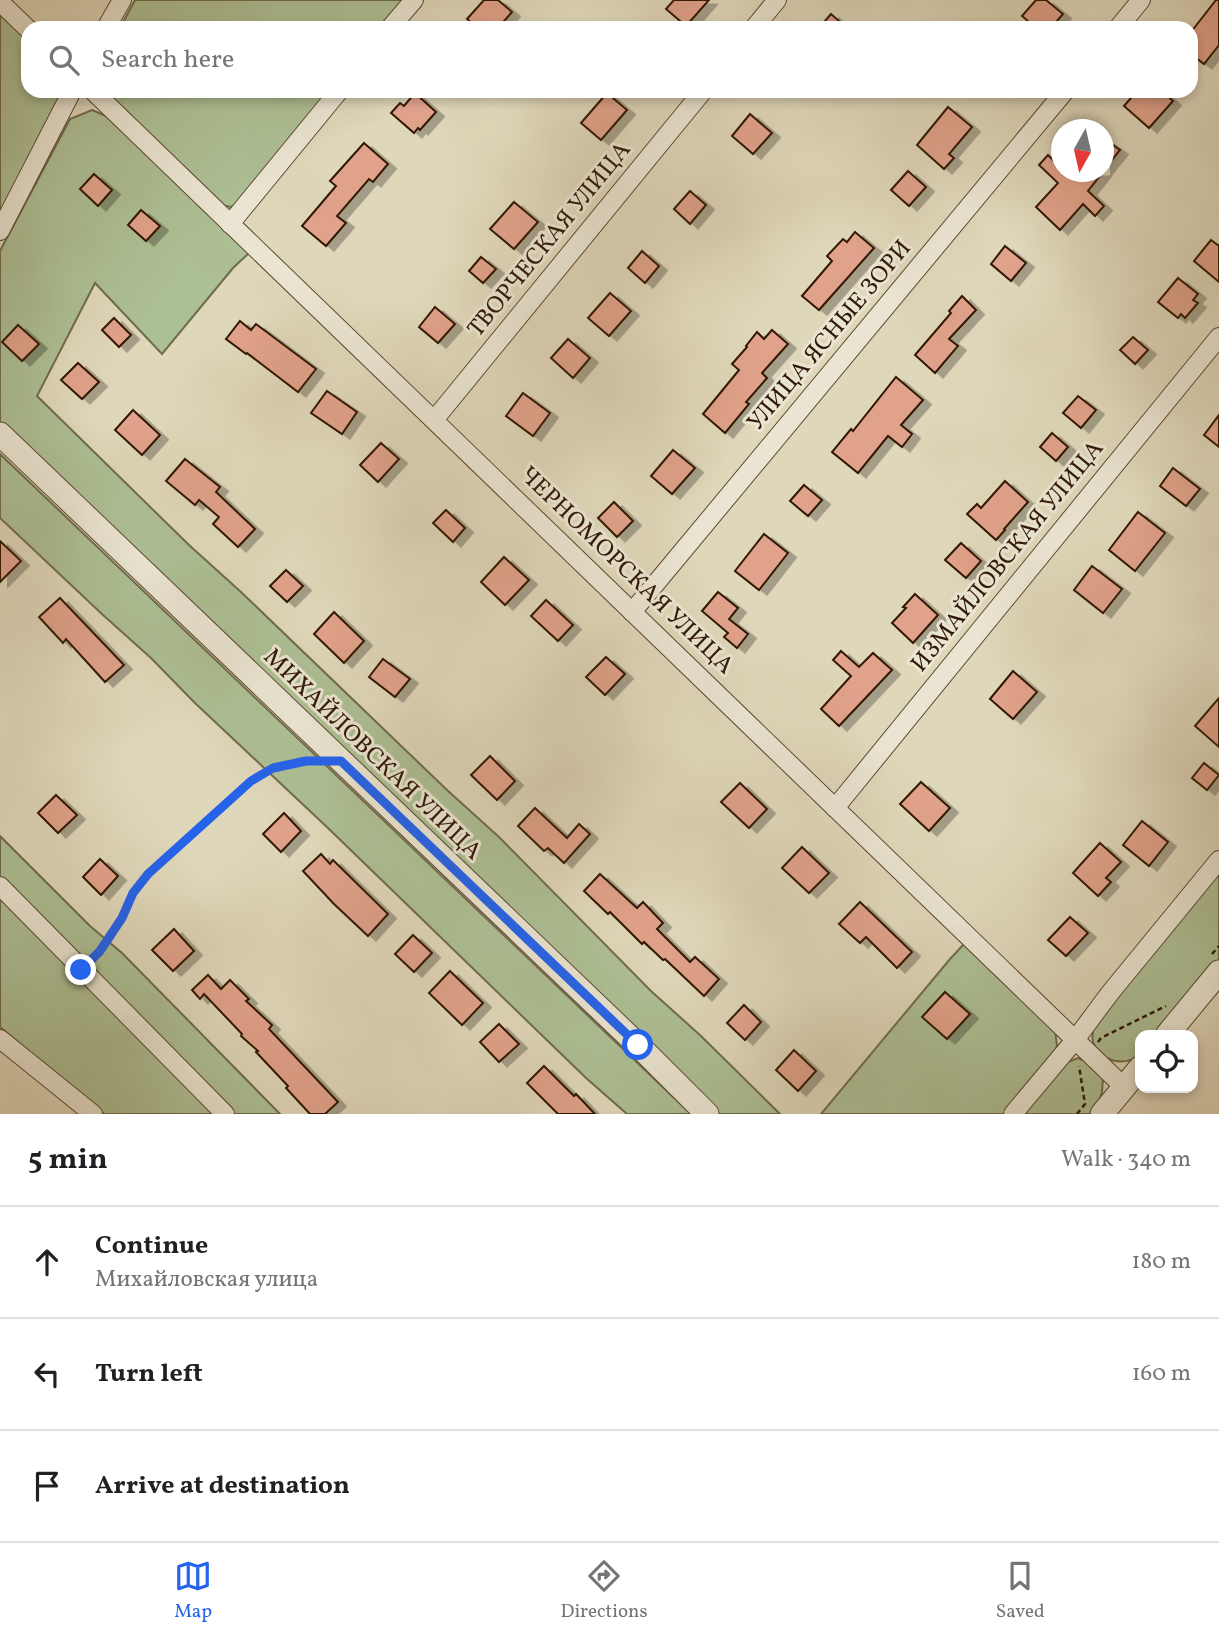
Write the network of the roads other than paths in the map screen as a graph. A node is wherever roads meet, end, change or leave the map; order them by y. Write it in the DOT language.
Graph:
graph roads {
  1 [pos="122,0"];
  2 [pos="414,0"];
  3 [pos="777,0"];
  4 [pos="1141,0"];
  5 [pos="0,2"];
  6 [pos="110,21"];
  7 [pos="396,21"];
  8 [pos="760,21"];
  9 [pos="1124,21"];
  10 [pos="21,22"];
  11 [pos="68,98"];
  12 [pos="100,98"];
  13 [pos="333,98"];
  14 [pos="697,98"];
  15 [pos="1059,98"];
  16 [pos="230,224"];
  17 [pos="0,231"];
  18 [pos="1219,337"];
  19 [pos="434,420"];
  20 [pos="0,434"];
  21 [pos="632,612"];
  22 [pos="835,808"];
  23 [pos="1219,860"];
  24 [pos="0,886"];
  25 [pos="1215,964"];
  26 [pos="1170,1030"];
  27 [pos="0,1039"];
  28 [pos="1075,1040"];
  29 [pos="1135,1074"];
  30 [pos="1124,1087"];
  31 [pos="93,1114"];
  32 [pos="225,1114"];
  33 [pos="708,1114"];
  34 [pos="1013,1114"];
  35 [pos="1102,1114"];
  36 [pos="1116,1114"];
  1 -- 6 [label="street"];
  2 -- 7 [label="street"];
  3 -- 8 [label="street"];
  4 -- 9 [label="street"];
  5 -- 10 [label="street"];
  11 -- 17 [label="street"];
  12 -- 16 [label="street, ЧЕРНОМОРСКАЯ УЛИЦА"];
  13 -- 16 [label="street"];
  14 -- 19 [label="street, ТВОРЧЕСКАЯ УЛИЦА"];
  15 -- 21 [label="street, УЛИЦА ЯСНЫЕ ЗОРИ"];
  16 -- 19 [label="street, ЧЕРНОМОРСКАЯ УЛИЦА"];
  18 -- 22 [label="street, ИЗМАЙЛОВСКАЯ УЛИЦА"];
  19 -- 21 [label="street, ЧЕРНОМОРСКАЯ УЛИЦА"];
  20 -- 33 [label="street, МИХАЙЛОВСКАЯ УЛИЦА"];
  21 -- 22 [label="street, ЧЕРНОМОРСКАЯ УЛИЦА"];
  22 -- 28 [label="street, ЧЕРНОМОРСКАЯ УЛИЦА"];
  23 -- 28 [label="street"];
  24 -- 32 [label="street"];
  25 -- 26 [label="street"];
  27 -- 31 [label="street"];
  28 -- 30 [label="street, ЧЕРНОМОРСКАЯ УЛИЦА"];
  28 -- 34 [label="street"];
  29 -- 30 [label="street"];
  30 -- 35 [label="street"];
  30 -- 36 [label="street"];
}
